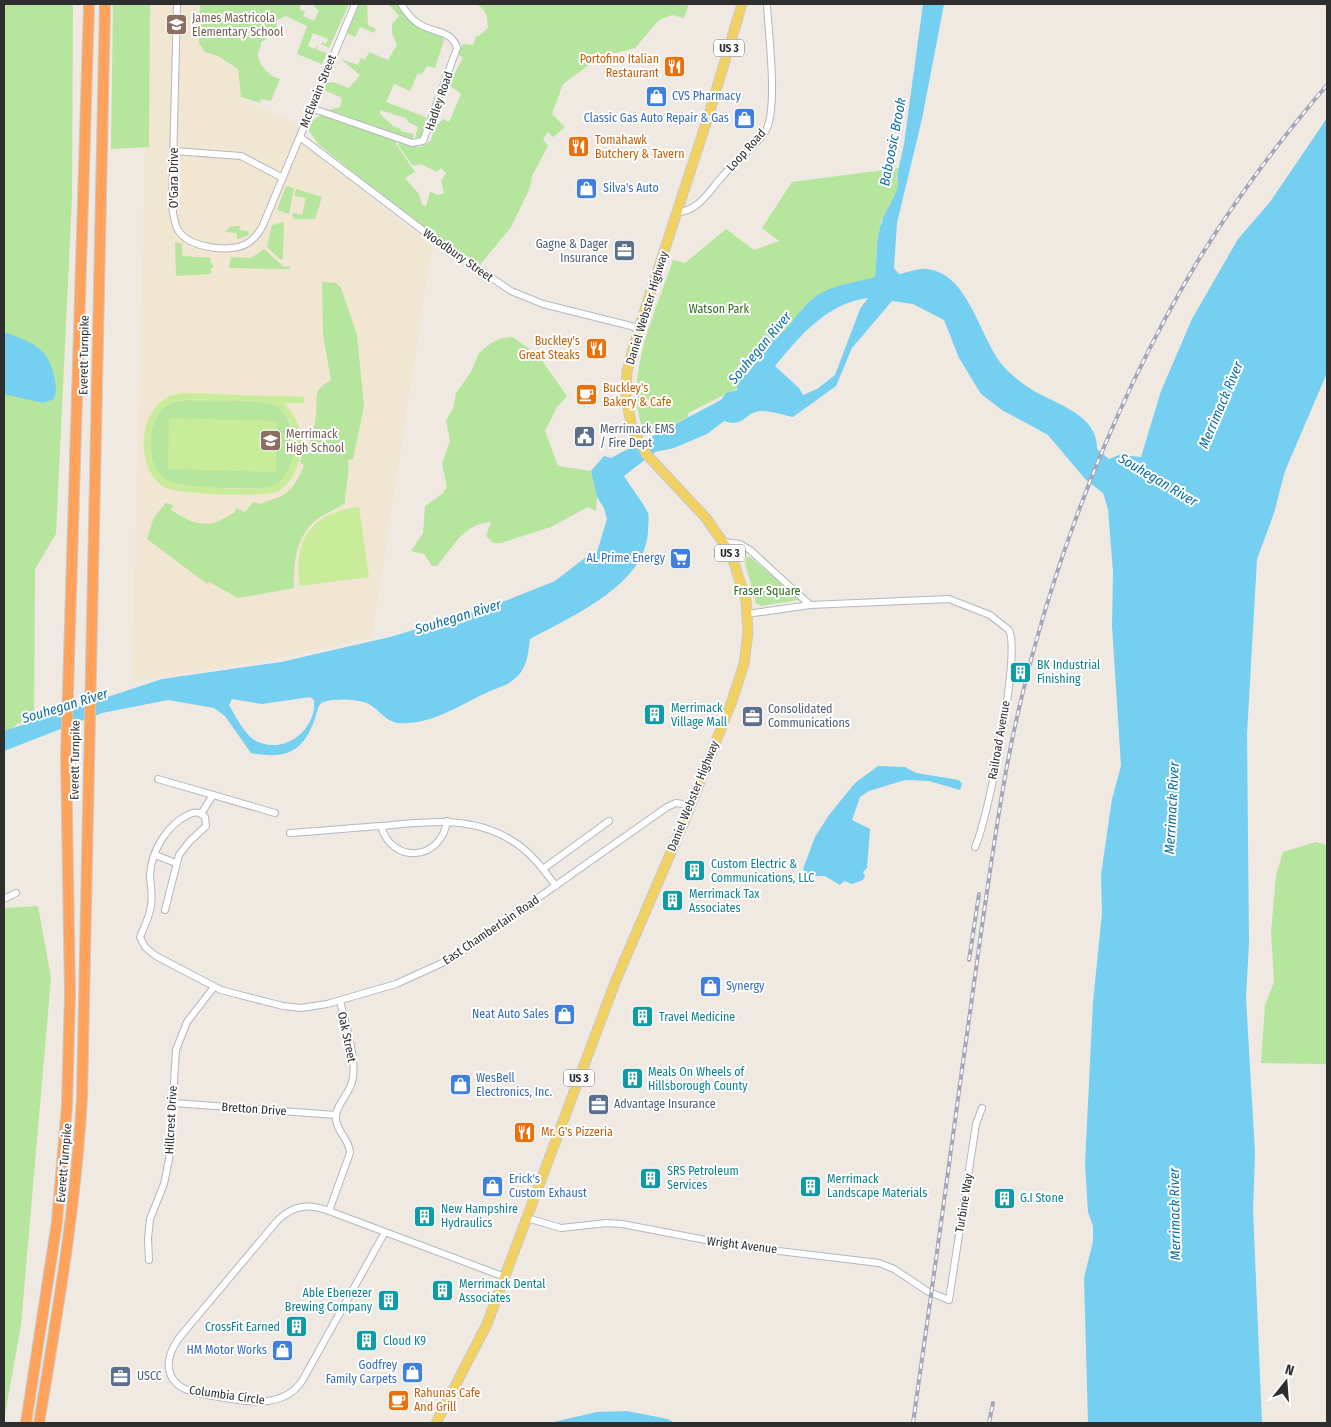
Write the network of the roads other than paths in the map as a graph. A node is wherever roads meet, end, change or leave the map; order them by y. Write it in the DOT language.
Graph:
graph roads {
  1 [pos="89,4"];
  2 [pos="105,4"];
  3 [pos="177,4"];
  4 [pos="355,4"];
  5 [pos="401,4"];
  6 [pos="742,4"];
  7 [pos="767,4"];
  8 [pos="311,108"];
  9 [pos="300,136"];
  10 [pos="174,151"];
  11 [pos="283,178"];
  12 [pos="677,212"];
  13 [pos="639,328"];
  14 [pos="724,542"];
  15 [pos="810,605"];
  16 [pos="747,614"];
  17 [pos="158,778"];
  18 [pos="213,795"];
  19 [pos="690,805"];
  20 [pos="275,813"];
  21 [pos="201,814"];
  22 [pos="447,821"];
  23 [pos="609,821"];
  24 [pos="381,826"];
  25 [pos="290,833"];
  26 [pos="975,847"];
  27 [pos="156,855"];
  28 [pos="176,863"];
  29 [pos="543,869"];
  30 [pos="556,886"];
  31 [pos="16,893"];
  32 [pos="4,899"];
  33 [pos="166,910"];
  34 [pos="214,987"];
  35 [pos="340,1001"];
  36 [pos="173,1103"];
  37 [pos="982,1108"];
  38 [pos="336,1115"];
  39 [pos="329,1211"];
  40 [pos="527,1218"];
  41 [pos="384,1232"];
  42 [pos="149,1260"];
  43 [pos="505,1277"];
  44 [pos="949,1300"];
  45 [pos="26,1423"];
  46 [pos="39,1423"];
  47 [pos="436,1423"];
  1 -- 45 [label="highway, Everett Turnpike"];
  2 -- 46 [label="highway, Everett Turnpike"];
  3 -- 10 [label="street, O'Gara Drive"];
  4 -- 8 [label="street, McElwain Street"];
  5 -- 8 [label="street, Hadley Road"];
  6 -- 12 [label="main road, Daniel Webster Highway / US 3"];
  7 -- 12 [label="street, Loop Road"];
  8 -- 9 [label="street, McElwain Street"];
  9 -- 11 [label="street, McElwain Street"];
  9 -- 13 [label="street, Woodbury Street"];
  10 -- 11 [label="street"];
  10 -- 11 [label="street, O'Gara Drive"];
  12 -- 13 [label="main road, Daniel Webster Highway / US 3"];
  13 -- 14 [label="main road, Daniel Webster Highway / US 3"];
  14 -- 15 [label="street"];
  14 -- 16 [label="main road, Daniel Webster Highway / US 3"];
  15 -- 16 [label="street, Railroad Avenue"];
  15 -- 26 [label="street, Railroad Avenue"];
  16 -- 19 [label="main road, Daniel Webster Highway / US 3"];
  17 -- 18 [label="street"];
  18 -- 20 [label="street"];
  18 -- 21 [label="street"];
  19 -- 30 [label="street, East Chamberlain Road"];
  19 -- 40 [label="main road, Daniel Webster Highway / US 3"];
  21 -- 27 [label="street"];
  21 -- 28 [label="street"];
  22 -- 24 [label="street"];
  22 -- 24 [label="street"];
  22 -- 29 [label="street"];
  23 -- 29 [label="street"];
  24 -- 25 [label="street"];
  27 -- 28 [label="street"];
  27 -- 34 [label="street, East Chamberlain Road"];
  28 -- 33 [label="street"];
  29 -- 30 [label="street"];
  30 -- 35 [label="street, East Chamberlain Road"];
  31 -- 32 [label="street"];
  34 -- 35 [label="street, East Chamberlain Road"];
  34 -- 36 [label="street, Hillcrest Drive"];
  35 -- 38 [label="street, Oak Street"];
  36 -- 38 [label="street, Bretton Drive"];
  36 -- 42 [label="street, Hillcrest Drive"];
  37 -- 44 [label="street, Turbine Way"];
  38 -- 39 [label="street"];
  39 -- 41 [label="street, Columbia Circle"];
  39 -- 41 [label="street, Columbia Circle"];
  40 -- 43 [label="main road, Daniel Webster Highway / US 3"];
  40 -- 44 [label="street, Wright Avenue"];
  41 -- 43 [label="street, Columbia Circle"];
  43 -- 47 [label="main road, Daniel Webster Highway / US 3"];
}
